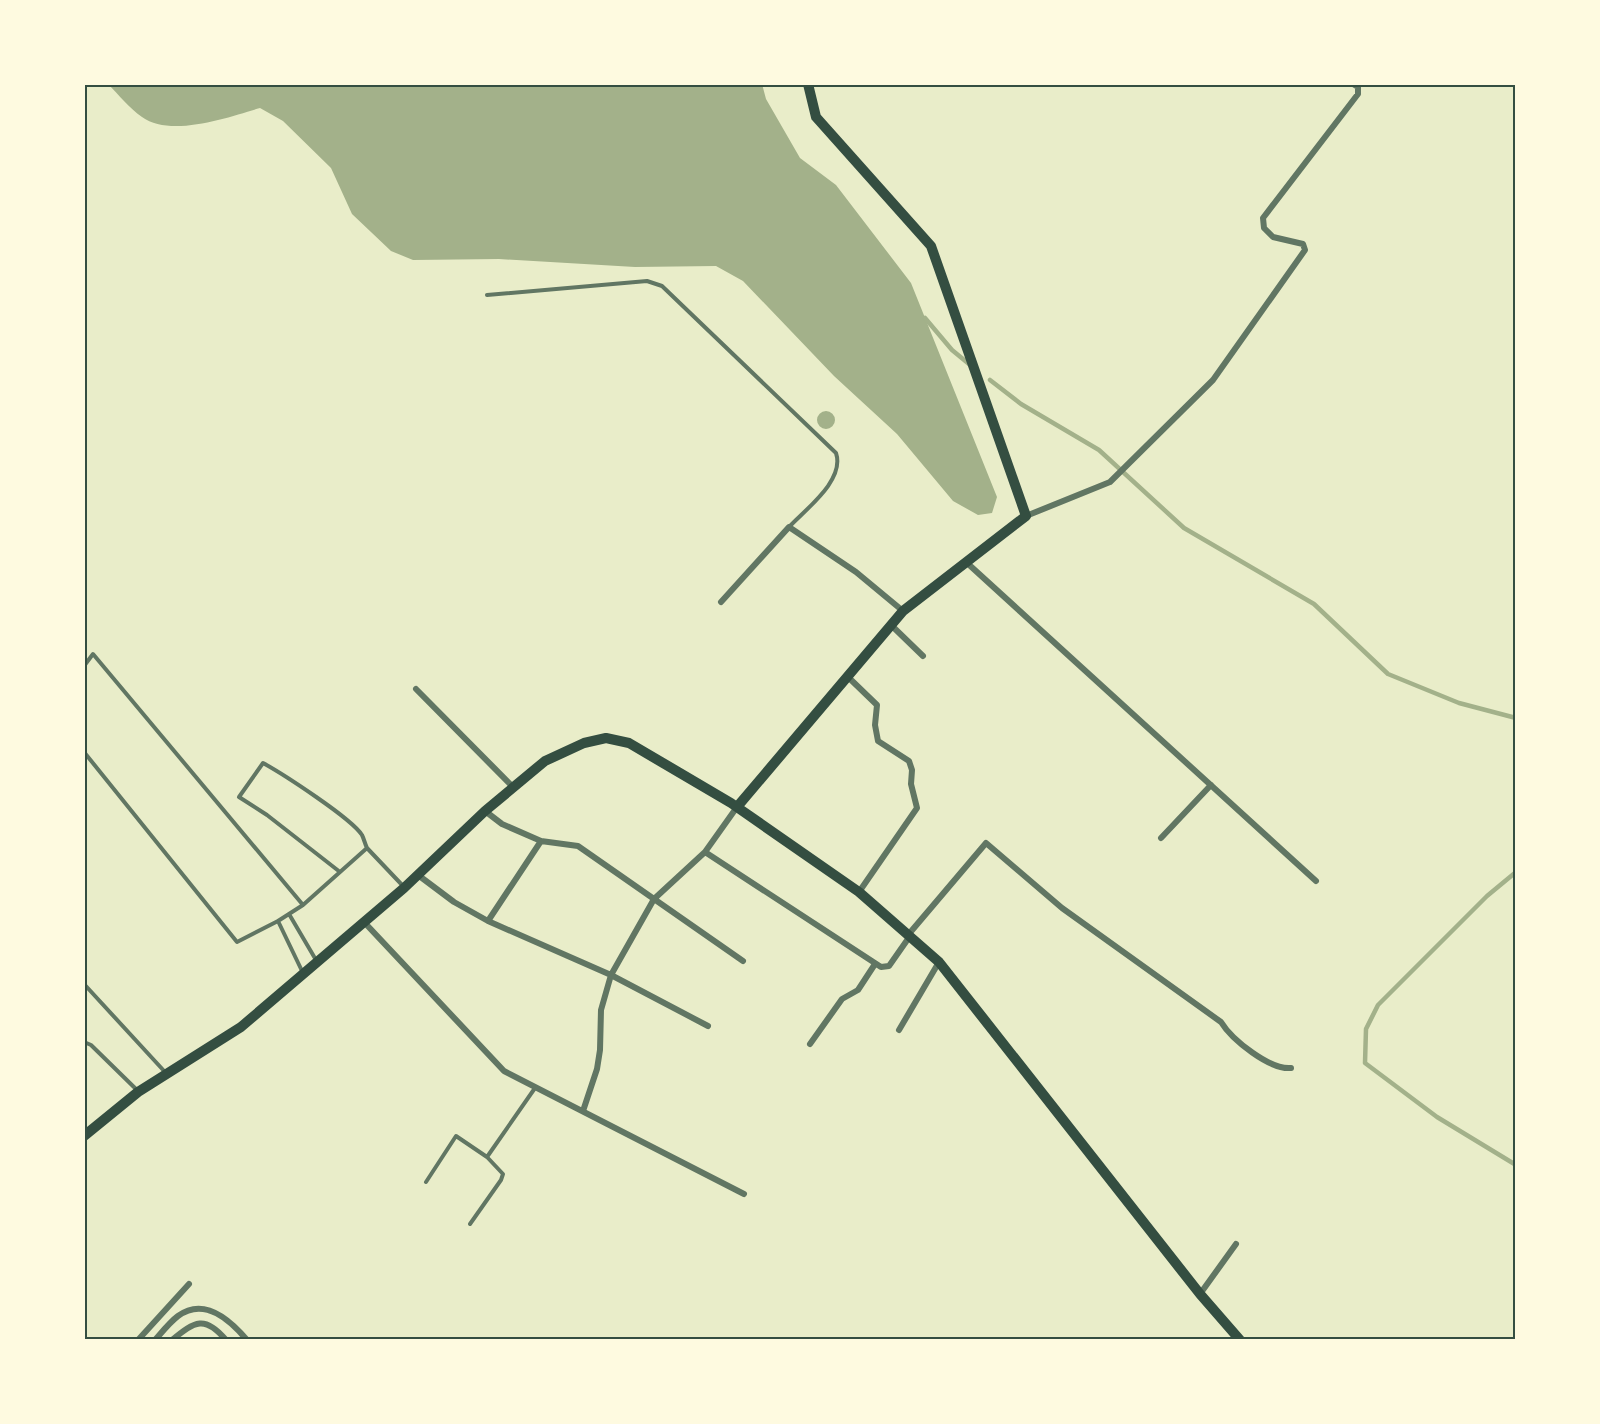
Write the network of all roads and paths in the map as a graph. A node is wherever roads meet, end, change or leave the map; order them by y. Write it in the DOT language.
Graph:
graph roads {
  1 [pos="808,84"];
  2 [pos="1353,84"];
  3 [pos="487,295"];
  4 [pos="1026,516"];
  5 [pos="789,527"];
  6 [pos="966,562"];
  7 [pos="721,602"];
  8 [pos="903,611"];
  9 [pos="891,625"];
  10 [pos="923,656"];
  11 [pos="84,666"];
  12 [pos="849,678"];
  13 [pos="416,689"];
  14 [pos="84,752"];
  15 [pos="1211,785"];
  16 [pos="513,787"];
  17 [pos="737,807"];
  18 [pos="485,811"];
  19 [pos="1161,838"];
  20 [pos="541,841"];
  21 [pos="367,849"];
  22 [pos="705,852"];
  23 [pos="340,872"];
  24 [pos="418,875"];
  25 [pos="1316,881"];
  26 [pos="404,888"];
  27 [pos="859,892"];
  28 [pos="654,899"];
  29 [pos="303,905"];
  30 [pos="289,914"];
  31 [pos="278,921"];
  32 [pos="488,921"];
  33 [pos="364,922"];
  34 [pos="909,935"];
  35 [pos="317,961"];
  36 [pos="743,961"];
  37 [pos="939,962"];
  38 [pos="875,964"];
  39 [pos="304,974"];
  40 [pos="611,975"];
  41 [pos="84,984"];
  42 [pos="708,1026"];
  43 [pos="899,1030"];
  44 [pos="84,1042"];
  45 [pos="810,1044"];
  46 [pos="1291,1068"];
  47 [pos="167,1075"];
  48 [pos="535,1087"];
  49 [pos="138,1092"];
  50 [pos="583,1111"];
  51 [pos="86,1130"];
  52 [pos="487,1157"];
  53 [pos="426,1182"];
  54 [pos="744,1194"];
  55 [pos="470,1224"];
  56 [pos="1236,1244"];
  57 [pos="189,1284"];
  58 [pos="1200,1294"];
  59 [pos="199,1309"];
  60 [pos="200,1323"];
  61 [pos="138,1340"];
  62 [pos="155,1340"];
  63 [pos="172,1340"];
  64 [pos="226,1340"];
  65 [pos="247,1340"];
  66 [pos="1239,1340"];
  1 -- 4 [label="main road"];
  2 -- 4 [label="street"];
  3 -- 5 [label="lane"];
  4 -- 6 [label="main road"];
  5 -- 7 [label="street"];
  5 -- 8 [label="street"];
  6 -- 8 [label="main road"];
  6 -- 15 [label="street"];
  8 -- 9 [label="main road"];
  9 -- 10 [label="street"];
  9 -- 12 [label="main road"];
  11 -- 29 [label="lane"];
  12 -- 17 [label="main road"];
  12 -- 27 [label="street"];
  13 -- 16 [label="street"];
  14 -- 31 [label="lane"];
  15 -- 19 [label="street"];
  15 -- 25 [label="street"];
  16 -- 17 [label="main road"];
  16 -- 18 [label="main road"];
  17 -- 22 [label="street"];
  17 -- 27 [label="main road"];
  18 -- 20 [label="street"];
  18 -- 24 [label="main road"];
  20 -- 28 [label="street"];
  20 -- 32 [label="street"];
  21 -- 23 [label="lane"];
  21 -- 23 [label="lane"];
  21 -- 26 [label="lane"];
  22 -- 28 [label="street"];
  22 -- 38 [label="street"];
  23 -- 29 [label="lane"];
  24 -- 26 [label="main road"];
  24 -- 32 [label="street"];
  26 -- 33 [label="main road"];
  27 -- 34 [label="main road"];
  28 -- 36 [label="street"];
  28 -- 40 [label="street"];
  29 -- 30 [label="lane"];
  30 -- 31 [label="lane"];
  30 -- 35 [label="lane"];
  31 -- 39 [label="lane"];
  32 -- 40 [label="street"];
  33 -- 35 [label="main road"];
  33 -- 48 [label="street"];
  34 -- 37 [label="main road"];
  34 -- 38 [label="street"];
  34 -- 46 [label="street"];
  35 -- 39 [label="main road"];
  37 -- 43 [label="street"];
  37 -- 58 [label="main road"];
  38 -- 45 [label="street"];
  39 -- 47 [label="main road"];
  40 -- 42 [label="street"];
  40 -- 50 [label="street"];
  41 -- 47 [label="lane"];
  44 -- 49 [label="lane"];
  47 -- 49 [label="main road"];
  48 -- 50 [label="street"];
  48 -- 52 [label="lane"];
  49 -- 51 [label="main road"];
  50 -- 54 [label="street"];
  52 -- 53 [label="lane"];
  52 -- 55 [label="lane"];
  56 -- 58 [label="street"];
  57 -- 61 [label="street"];
  58 -- 66 [label="main road"];
  59 -- 60 [label="street"];
  59 -- 62 [label="street"];
  59 -- 65 [label="street"];
  60 -- 63 [label="street"];
  60 -- 64 [label="street"];
}
